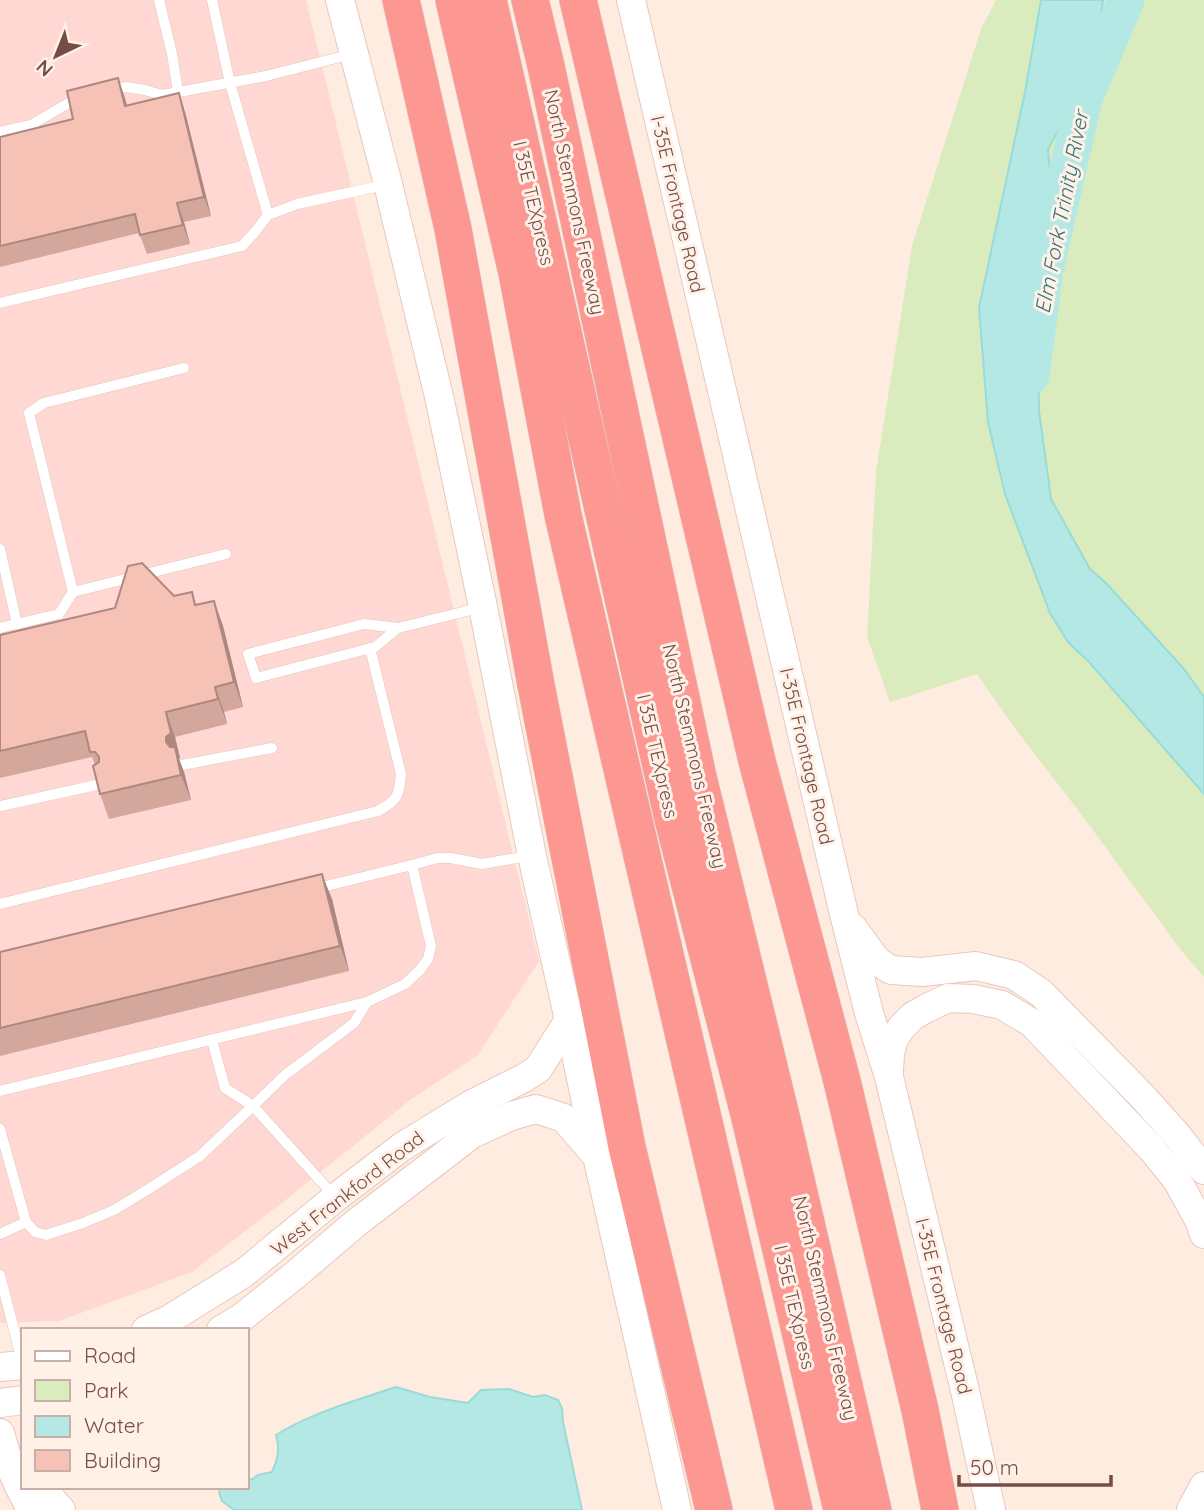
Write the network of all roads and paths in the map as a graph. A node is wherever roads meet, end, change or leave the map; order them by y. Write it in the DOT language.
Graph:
graph roads {
  1 [pos="159,0"];
  2 [pos="212,0"];
  3 [pos="340,0"];
  4 [pos="401,0"];
  5 [pos="454,0"];
  6 [pos="488,0"];
  7 [pos="530,0"];
  8 [pos="579,0"];
  9 [pos="631,0"];
  10 [pos="354,53"];
  11 [pos="230,83"];
  12 [pos="101,92"];
  13 [pos="178,92"];
  14 [pos="89,95"];
  15 [pos="0,132"];
  16 [pos="388,184"];
  17 [pos="268,215"];
  18 [pos="0,303"];
  19 [pos="184,368"];
  20 [pos="0,549"];
  21 [pos="226,554"];
  22 [pos="73,592"];
  23 [pos="483,607"];
  24 [pos="18,624"];
  25 [pos="0,628"];
  26 [pos="398,628"];
  27 [pos="370,648"];
  28 [pos="272,748"];
  29 [pos="182,765"];
  30 [pos="101,785"];
  31 [pos="0,806"];
  32 [pos="532,856"];
  33 [pos="412,865"];
  34 [pos="306,891"];
  35 [pos="0,904"];
  36 [pos="844,914"];
  37 [pos="367,1002"];
  38 [pos="569,1020"];
  39 [pos="212,1040"];
  40 [pos="889,1077"];
  41 [pos="0,1091"];
  42 [pos="253,1106"];
  43 [pos="765,1117"];
  44 [pos="0,1129"];
  45 [pos="612,1151"];
  46 [pos="1204,1170"];
  47 [pos="335,1198"];
  48 [pos="26,1222"];
  49 [pos="356,1223"];
  50 [pos="0,1234"];
  51 [pos="1204,1234"];
  52 [pos="0,1275"];
  53 [pos="150,1328"];
  54 [pos="224,1328"];
  55 [pos="21,1358"];
  56 [pos="21,1366"];
  57 [pos="0,1367"];
  58 [pos="21,1400"];
  59 [pos="0,1403"];
  60 [pos="834,1409"];
  61 [pos="0,1433"];
  62 [pos="1204,1486"];
  63 [pos="47,1497"];
  64 [pos="677,1510"];
  65 [pos="714,1510"];
  66 [pos="794,1510"];
  67 [pos="842,1510"];
  68 [pos="873,1510"];
  69 [pos="940,1510"];
  70 [pos="991,1510"];
  71 [pos="1191,1510"];
  1 -- 13 [label="lane"];
  2 -- 11 [label="lane"];
  3 -- 10 [label="main road"];
  4 -- 45 [label="highway"];
  5 -- 66 [label="highway"];
  6 -- 43 [label="highway, I 35E TEXpress"];
  7 -- 43 [label="highway, North Stemmons Freeway"];
  8 -- 69 [label="highway"];
  9 -- 36 [label="main road, I-35E Frontage Road"];
  10 -- 11 [label="lane"];
  10 -- 16 [label="main road"];
  11 -- 13 [label="lane"];
  11 -- 17 [label="lane"];
  12 -- 13 [label="lane"];
  14 -- 15 [label="lane"];
  16 -- 17 [label="lane"];
  16 -- 23 [label="main road"];
  17 -- 18 [label="lane"];
  19 -- 22 [label="lane"];
  20 -- 24 [label="lane"];
  21 -- 22 [label="lane"];
  22 -- 24 [label="lane"];
  23 -- 26 [label="lane"];
  23 -- 32 [label="main road"];
  24 -- 25 [label="lane"];
  26 -- 27 [label="lane"];
  26 -- 27 [label="lane"];
  27 -- 35 [label="lane"];
  28 -- 29 [label="lane"];
  30 -- 31 [label="lane"];
  32 -- 33 [label="lane"];
  32 -- 38 [label="main road"];
  33 -- 34 [label="lane"];
  33 -- 37 [label="lane"];
  36 -- 40 [label="main road, I-35E Frontage Road"];
  36 -- 46 [label="main road"];
  37 -- 39 [label="lane"];
  37 -- 42 [label="lane"];
  38 -- 45 [label="main road"];
  38 -- 47 [label="main road, West Frankford Road"];
  39 -- 41 [label="lane"];
  39 -- 42 [label="lane"];
  40 -- 51 [label="main road"];
  40 -- 70 [label="main road, I-35E Frontage Road"];
  42 -- 47 [label="lane"];
  42 -- 48 [label="lane"];
  43 -- 60 [label="highway, I 35E TEXpress"];
  44 -- 48 [label="lane"];
  45 -- 49 [label="main road, West Frankford Road"];
  45 -- 64 [label="main road"];
  45 -- 65 [label="highway"];
  47 -- 49 [label="main road"];
  47 -- 53 [label="main road, West Frankford Road"];
  48 -- 50 [label="lane"];
  49 -- 54 [label="main road, West Frankford Road"];
  52 -- 55 [label="lane"];
  56 -- 57 [label="main road"];
  58 -- 59 [label="main road"];
  60 -- 67 [label="highway, I 35E TEXpress"];
  60 -- 68 [label="highway, North Stemmons Freeway"];
  61 -- 63 [label="main road"];
  62 -- 71 [label="main road"];
}
